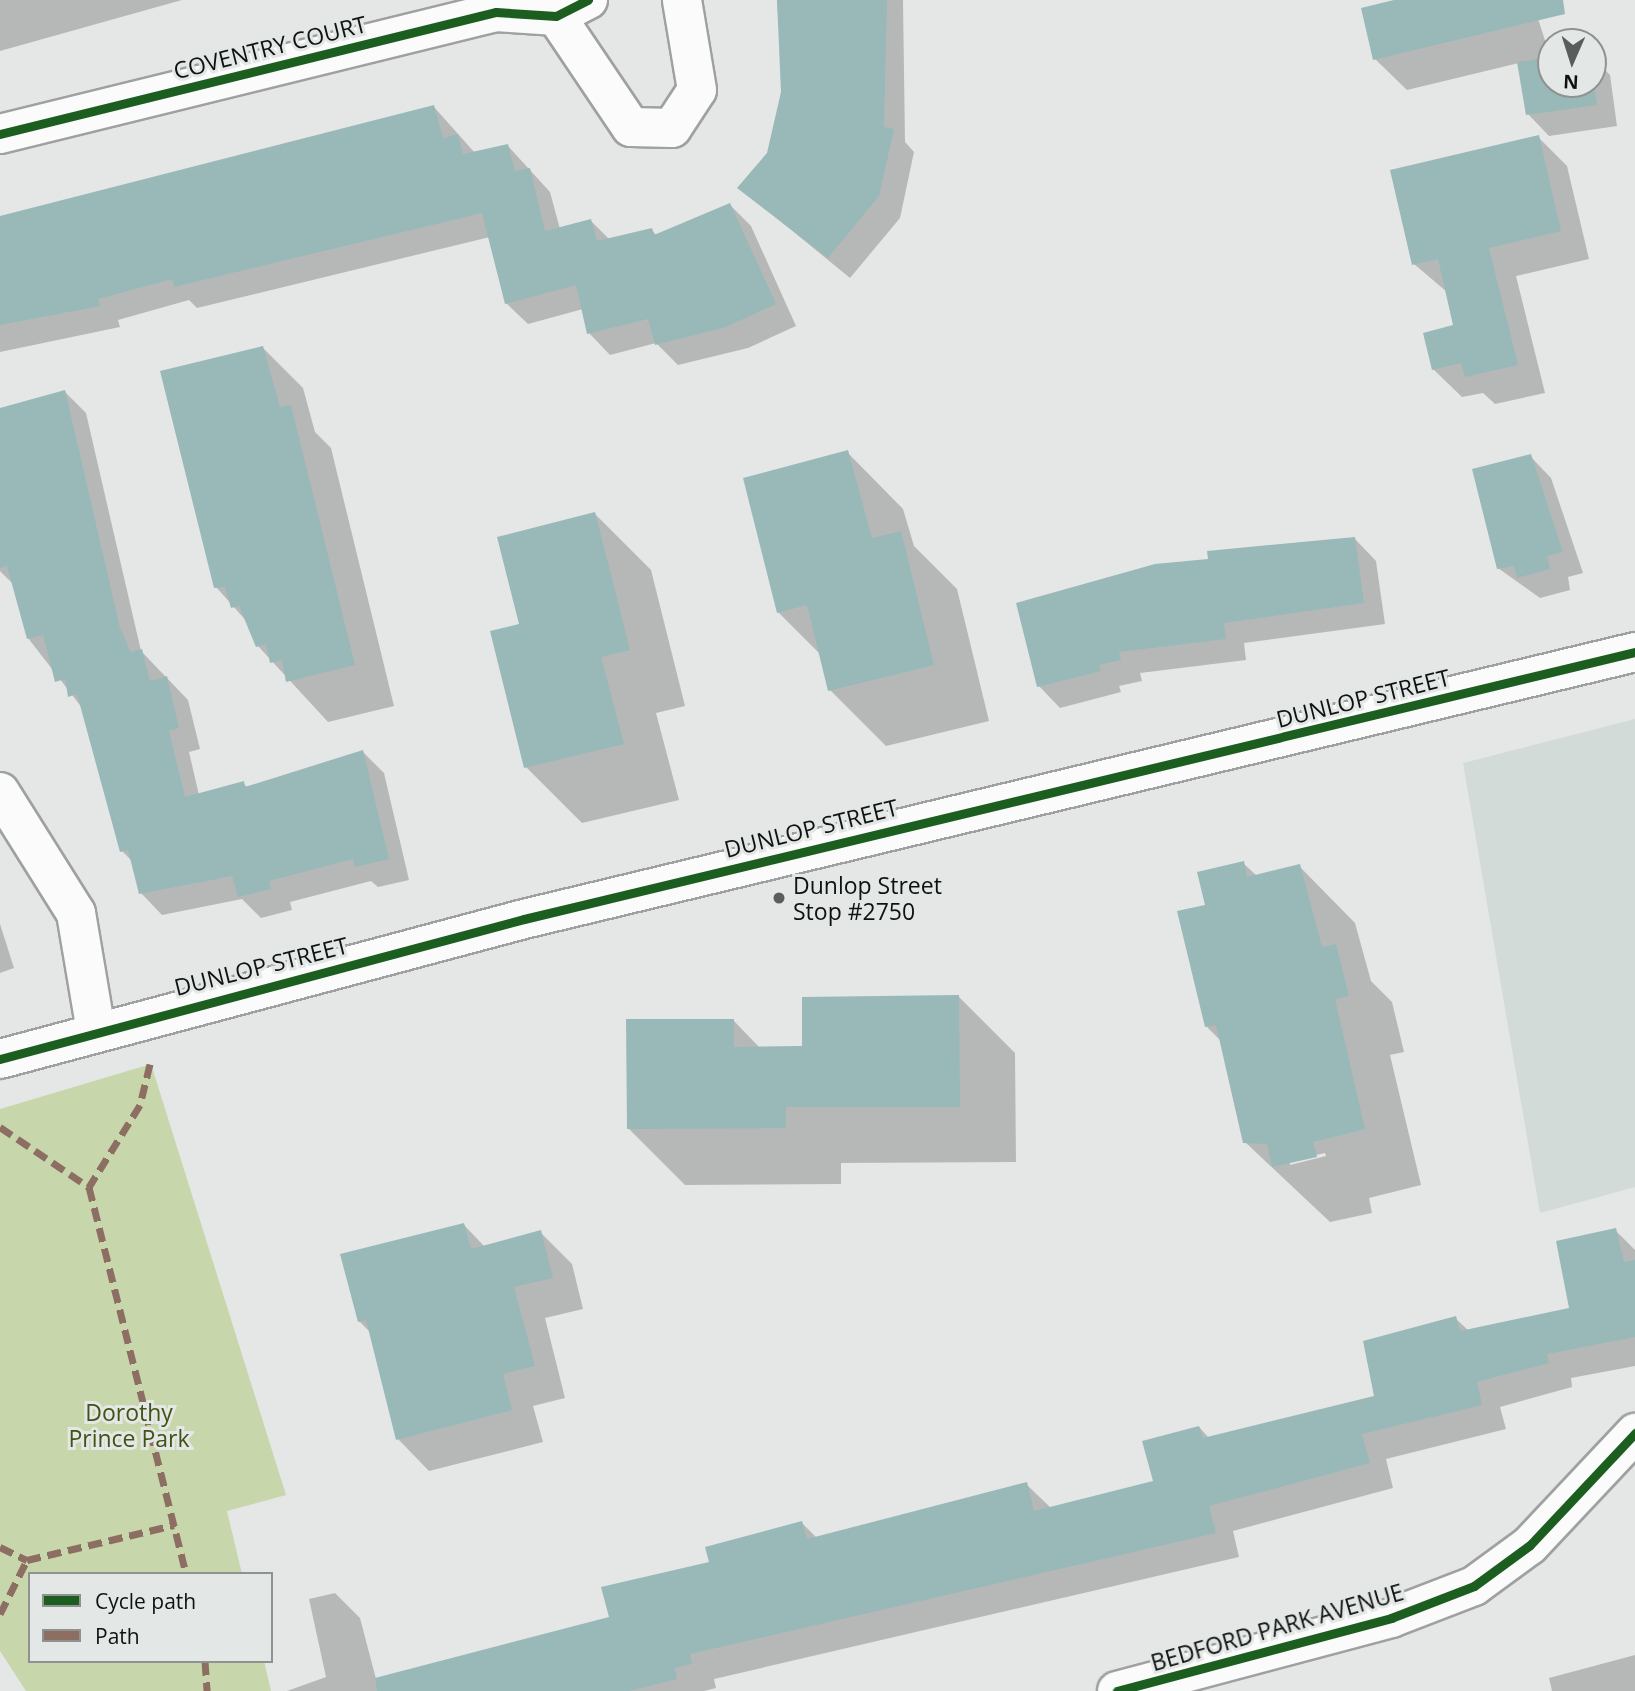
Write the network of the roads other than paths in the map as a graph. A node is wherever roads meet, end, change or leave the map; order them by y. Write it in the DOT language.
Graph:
graph roads {
  1 [pos="682,0"];
  2 [pos="572,8"];
  3 [pos="0,134"];
  4 [pos="1635,652"];
  5 [pos="0,792"];
  6 [pos="96,1031"];
  7 [pos="0,1059"];
  8 [pos="1635,1433"];
  9 [pos="1117,1691"];
  1 -- 2 [label="street, COVENTRY COURT"];
  2 -- 3 [label="street, COVENTRY COURT"];
  4 -- 6 [label="street, DUNLOP STREET"];
  5 -- 6 [label="street"];
  6 -- 7 [label="street, DUNLOP STREET"];
  8 -- 9 [label="street, BEDFORD PARK AVENUE"];
}
